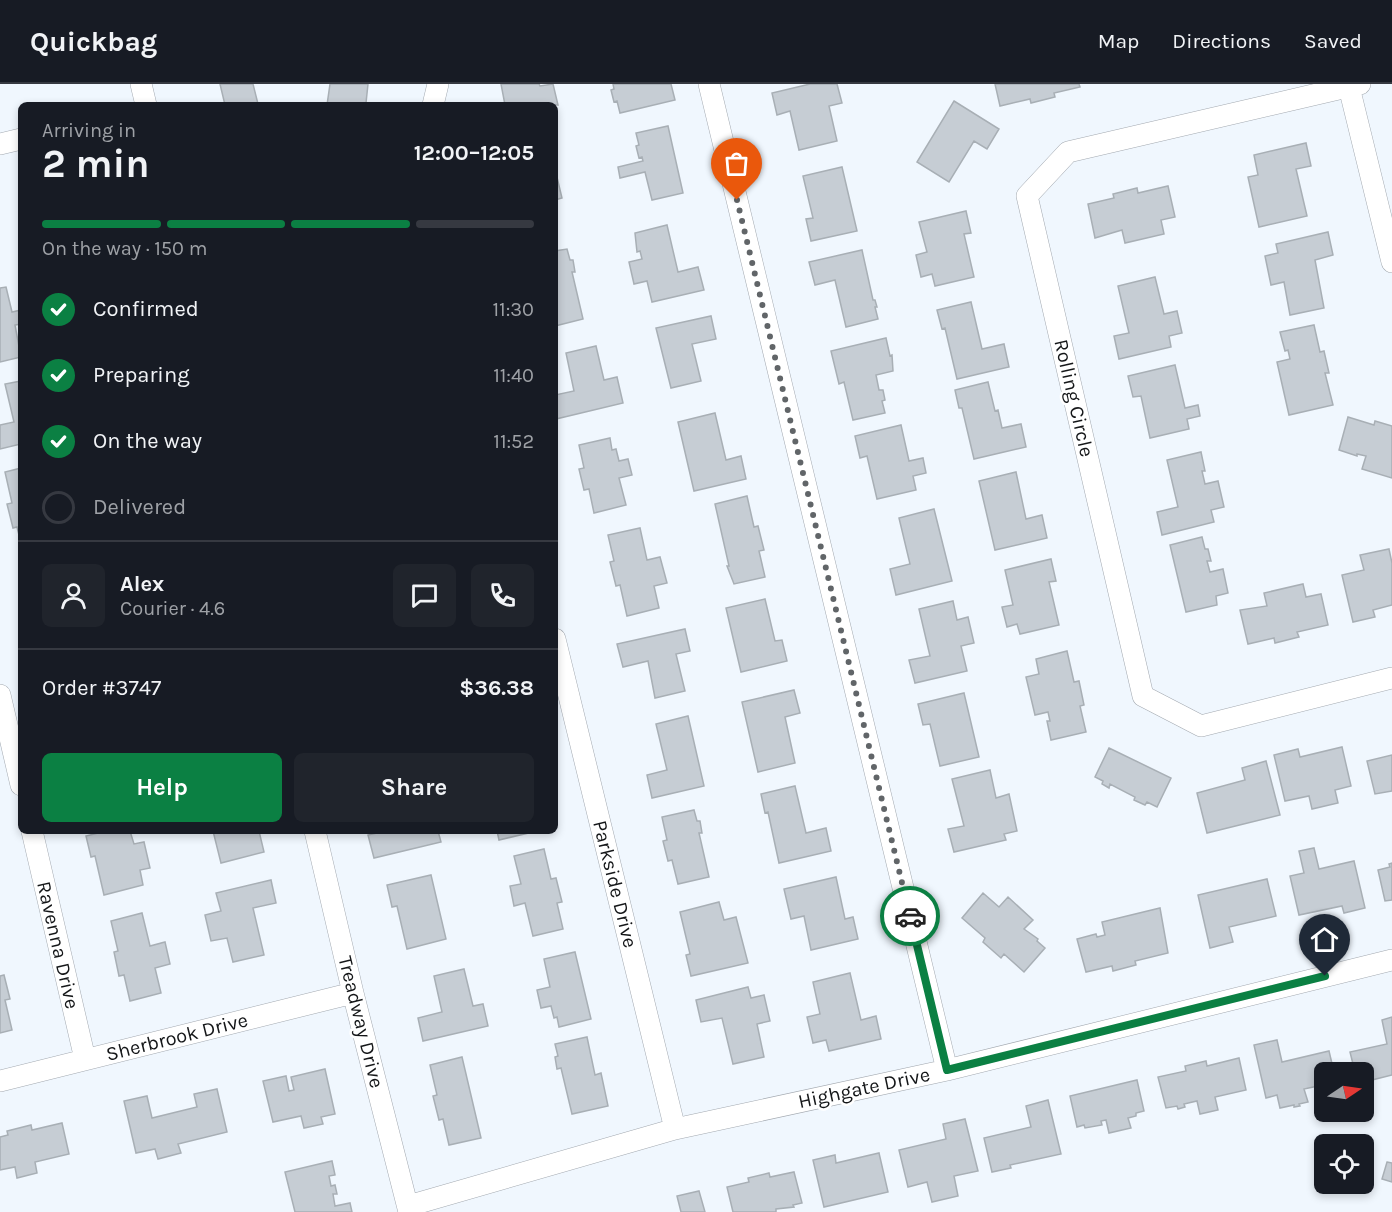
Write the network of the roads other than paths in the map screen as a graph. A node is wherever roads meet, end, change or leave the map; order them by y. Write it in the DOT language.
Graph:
graph roads {
  1 [pos="141,84"];
  2 [pos="438,84"];
  3 [pos="708,84"];
  4 [pos="1354,85"];
  5 [pos="145,102"];
  6 [pos="434,102"];
  7 [pos="18,140"];
  8 [pos="0,144"];
  9 [pos="1392,262"];
  10 [pos="558,651"];
  11 [pos="1392,678"];
  12 [pos="0,695"];
  13 [pos="18,772"];
  14 [pos="33,834"];
  15 [pos="316,834"];
  16 [pos="1392,960"];
  17 [pos="353,993"];
  18 [pos="85,1059"];
  19 [pos="947,1070"];
  20 [pos="0,1081"];
  21 [pos="675,1129"];
  22 [pos="409,1209"];
  1 -- 5 [label="street"];
  2 -- 6 [label="street"];
  3 -- 19 [label="street"];
  4 -- 9 [label="street"];
  4 -- 11 [label="street, Rolling Circle"];
  7 -- 8 [label="street"];
  10 -- 21 [label="street, Parkside Drive"];
  12 -- 13 [label="street"];
  14 -- 18 [label="street, Ravenna Drive"];
  15 -- 17 [label="street, Treadway Drive"];
  16 -- 19 [label="street, Highgate Drive"];
  17 -- 18 [label="street, Sherbrook Drive"];
  17 -- 22 [label="street, Treadway Drive"];
  18 -- 20 [label="street, Sherbrook Drive"];
  19 -- 21 [label="street, Highgate Drive"];
  21 -- 22 [label="street, Highgate Drive"];
}
